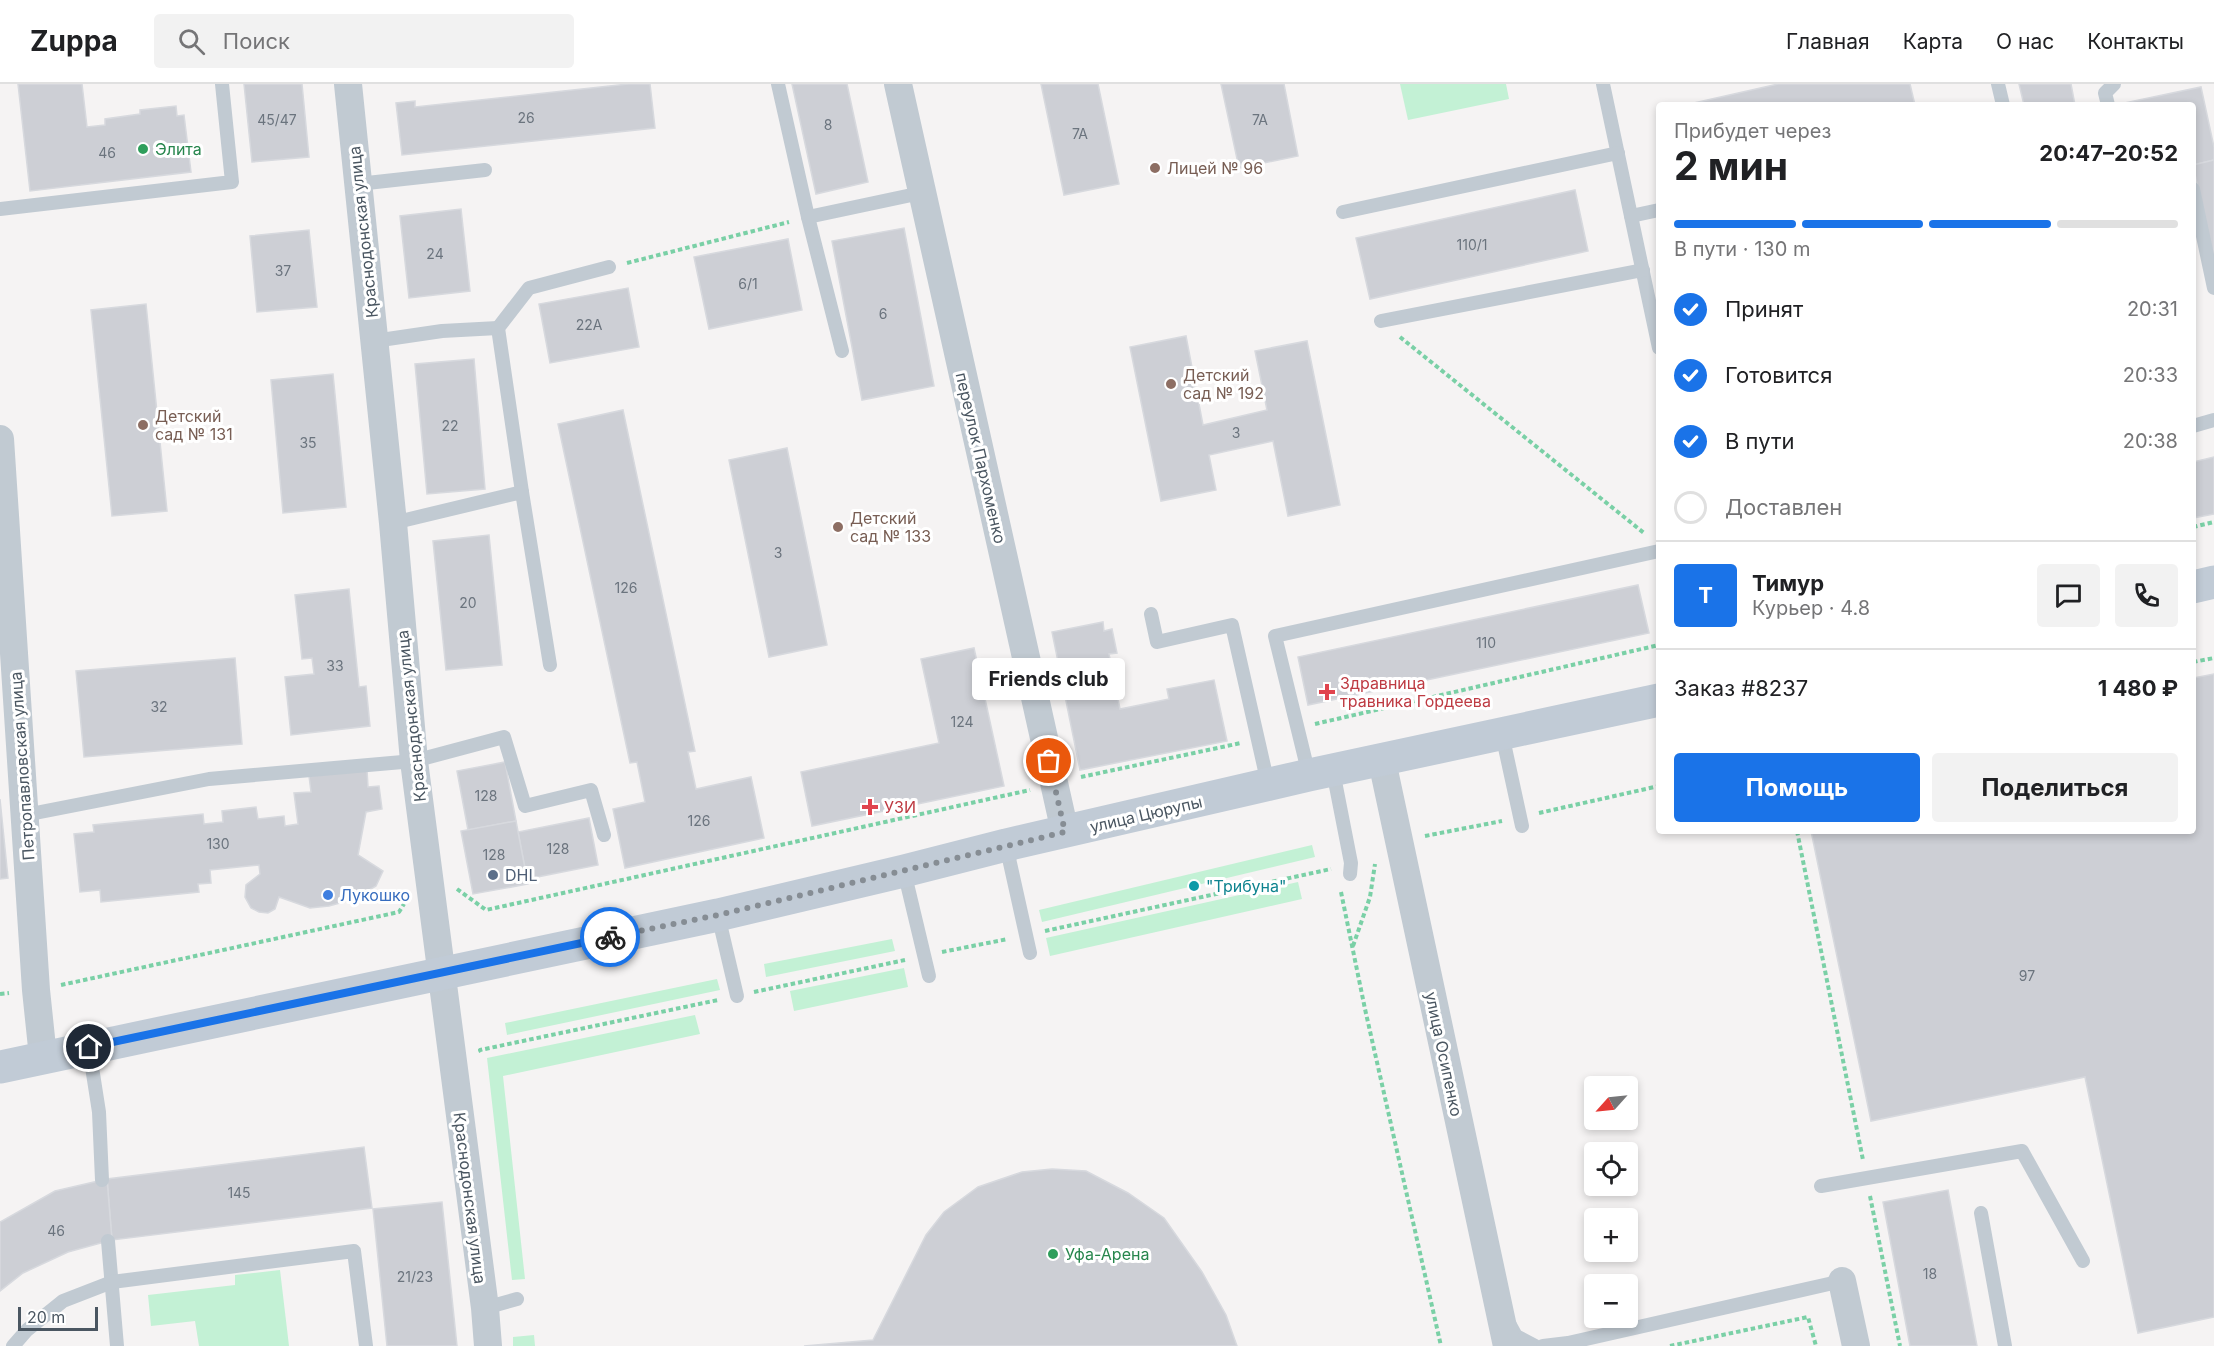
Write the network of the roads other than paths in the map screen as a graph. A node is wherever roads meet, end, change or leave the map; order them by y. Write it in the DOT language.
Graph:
graph roads {
  1 [pos="222,84"];
  2 [pos="348,84"];
  3 [pos="777,84"];
  4 [pos="898,84"];
  5 [pos="1603,84"];
  6 [pos="1998,84"];
  7 [pos="2114,84"];
  8 [pos="2002,102"];
  9 [pos="2108,102"];
  10 [pos="1618,153"];
  11 [pos="485,170"];
  12 [pos="358,184"];
  13 [pos="921,193"];
  14 [pos="2196,203"];
  15 [pos="0,208"];
  16 [pos="1656,211"];
  17 [pos="1344,212"];
  18 [pos="1631,216"];
  19 [pos="807,217"];
  20 [pos="609,267"];
  21 [pos="1642,270"];
  22 [pos="2214,288"];
  23 [pos="1381,321"];
  24 [pos="498,328"];
  25 [pos="1656,334"];
  26 [pos="374,341"];
  27 [pos="842,351"];
  28 [pos="2214,420"];
  29 [pos="2196,425"];
  30 [pos="0,439"];
  31 [pos="522,492"];
  32 [pos="393,523"];
  33 [pos="1656,552"];
  34 [pos="2214,582"];
  35 [pos="2196,586"];
  36 [pos="1151,614"];
  37 [pos="550,665"];
  38 [pos="1656,701"];
  39 [pos="1502,734"];
  40 [pos="414,761"];
  41 [pos="1382,761"];
  42 [pos="1321,773"];
  43 [pos="1268,786"];
  44 [pos="25,815"];
  45 [pos="1521,821"];
  46 [pos="1065,832"];
  47 [pos="604,835"];
  48 [pos="1006,845"];
  49 [pos="1351,868"];
  50 [pos="904,871"];
  51 [pos="718,915"];
  52 [pos="1030,953"];
  53 [pos="442,974"];
  54 [pos="929,976"];
  55 [pos="737,996"];
  56 [pos="89,1047"];
  57 [pos="43,1057"];
  58 [pos="0,1067"];
  59 [pos="102,1180"];
  60 [pos="1821,1186"];
  61 [pos="1981,1213"];
  62 [pos="108,1241"];
  63 [pos="2083,1261"];
  64 [pos="1842,1281"];
  65 [pos="112,1282"];
  66 [pos="517,1299"];
  67 [pos="1498,1305"];
  68 [pos="485,1308"];
  69 [pos="13,1346"];
  70 [pos="117,1346"];
  71 [pos="366,1346"];
  72 [pos="488,1346"];
  73 [pos="1507,1346"];
  74 [pos="1535,1346"];
  75 [pos="1543,1346"];
  76 [pos="1856,1346"];
  77 [pos="2005,1346"];
  1 -- 15 [label="lane"];
  2 -- 12 [label="street, Краснодонская улица"];
  3 -- 19 [label="lane"];
  4 -- 13 [label="street, переулок Пархоменко"];
  5 -- 10 [label="lane"];
  6 -- 8 [label="lane"];
  7 -- 9 [label="lane"];
  10 -- 17 [label="lane"];
  10 -- 18 [label="lane"];
  11 -- 12 [label="lane"];
  12 -- 26 [label="street, Краснодонская улица"];
  13 -- 19 [label="lane"];
  13 -- 46 [label="street, переулок Пархоменко"];
  14 -- 22 [label="lane"];
  16 -- 18 [label="lane"];
  18 -- 21 [label="lane"];
  19 -- 27 [label="lane"];
  20 -- 24 [label="lane"];
  21 -- 23 [label="lane"];
  21 -- 25 [label="lane"];
  24 -- 26 [label="lane"];
  24 -- 31 [label="lane"];
  26 -- 32 [label="street, Краснодонская улица"];
  28 -- 29 [label="lane"];
  30 -- 44 [label="street, Петропавловская улица"];
  31 -- 32 [label="lane"];
  31 -- 37 [label="lane"];
  32 -- 40 [label="street, Краснодонская улица"];
  33 -- 42 [label="lane"];
  34 -- 35 [label="main road"];
  36 -- 43 [label="lane"];
  38 -- 39 [label="main road, улица Цюрупы"];
  39 -- 41 [label="main road, улица Цюрупы"];
  39 -- 45 [label="lane"];
  40 -- 44 [label="lane"];
  40 -- 47 [label="lane"];
  40 -- 53 [label="street, Краснодонская улица"];
  41 -- 42 [label="main road, улица Цюрупы"];
  41 -- 67 [label="street, улица Осипенко"];
  42 -- 43 [label="main road, улица Цюрупы"];
  42 -- 49 [label="lane"];
  43 -- 46 [label="main road, улица Цюрупы"];
  44 -- 57 [label="street, Петропавловская улица"];
  46 -- 48 [label="main road, улица Цюрупы"];
  48 -- 50 [label="main road, улица Цюрупы"];
  48 -- 52 [label="lane"];
  50 -- 51 [label="main road, улица Цюрупы"];
  50 -- 54 [label="lane"];
  51 -- 53 [label="main road, улица Цюрупы"];
  51 -- 55 [label="lane"];
  53 -- 56 [label="main road, улица Цюрупы"];
  53 -- 68 [label="street, Краснодонская улица"];
  56 -- 57 [label="main road, улица Цюрупы"];
  56 -- 59 [label="lane"];
  57 -- 58 [label="main road, улица Цюрупы"];
  60 -- 63 [label="lane"];
  61 -- 77 [label="lane"];
  62 -- 65 [label="lane"];
  64 -- 75 [label="lane"];
  64 -- 76 [label="street"];
  65 -- 69 [label="lane"];
  65 -- 70 [label="lane"];
  65 -- 71 [label="lane"];
  66 -- 68 [label="lane"];
  67 -- 73 [label="street, улица Осипенко"];
  67 -- 74 [label="lane"];
  68 -- 72 [label="street, Краснодонская улица"];
}
